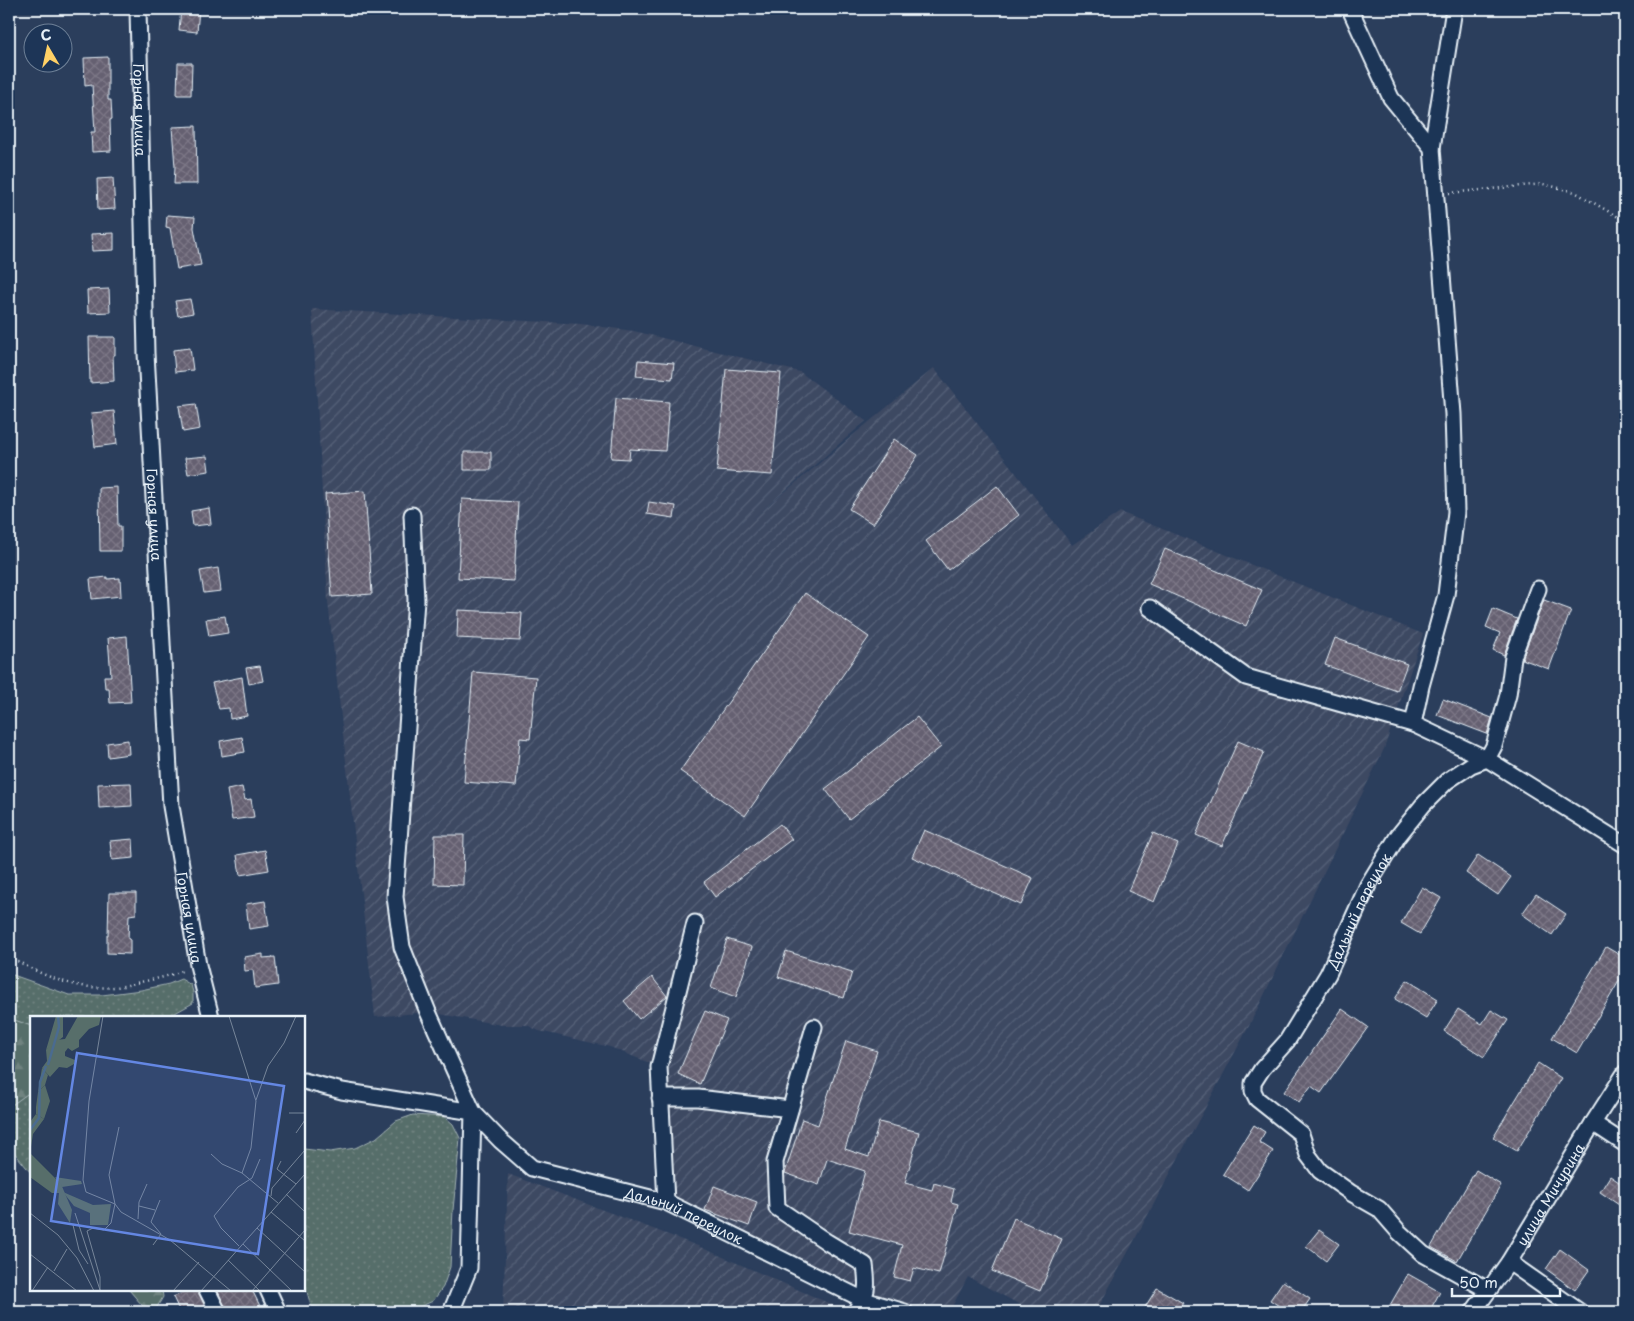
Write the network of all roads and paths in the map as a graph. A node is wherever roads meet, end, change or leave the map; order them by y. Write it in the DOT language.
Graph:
graph roads {
  1 [pos="138,9"];
  2 [pos="1350,9"];
  3 [pos="1454,9"];
  4 [pos="1432,148"];
  5 [pos="1436,194"];
  6 [pos="1625,221"];
  7 [pos="412,515"];
  8 [pos="1538,589"];
  9 [pos="1150,608"];
  10 [pos="1413,724"];
  11 [pos="1487,759"];
  12 [pos="1625,845"];
  13 [pos="695,923"];
  14 [pos="9,956"];
  15 [pos="198,965"];
  16 [pos="211,1016"];
  17 [pos="814,1026"];
  18 [pos="1625,1073"];
  19 [pos="305,1081"];
  20 [pos="660,1098"];
  21 [pos="790,1109"];
  22 [pos="473,1112"];
  23 [pos="1593,1123"];
  24 [pos="1625,1144"];
  25 [pos="666,1202"];
  26 [pos="1509,1262"];
  27 [pos="1488,1290"];
  28 [pos="208,1291"];
  29 [pos="268,1291"];
  30 [pos="859,1306"];
  31 [pos="218,1312"];
  32 [pos="278,1312"];
  33 [pos="451,1312"];
  34 [pos="905,1312"];
  35 [pos="1473,1312"];
  36 [pos="1580,1312"];
  1 -- 15 [label="street, Горная улица"];
  2 -- 4 [label="street"];
  3 -- 4 [label="street"];
  4 -- 5 [label="street"];
  5 -- 6 [label="path"];
  5 -- 10 [label="street"];
  7 -- 22 [label="street"];
  8 -- 11 [label="street"];
  9 -- 10 [label="street"];
  10 -- 11 [label="street"];
  11 -- 12 [label="street"];
  11 -- 27 [label="street, Дальний переулок"];
  13 -- 20 [label="street"];
  14 -- 15 [label="path"];
  15 -- 16 [label="street, Горная улица"];
  17 -- 21 [label="street"];
  18 -- 23 [label="street, улица Мичурина"];
  19 -- 22 [label="street"];
  20 -- 21 [label="street"];
  20 -- 25 [label="street"];
  21 -- 30 [label="street"];
  22 -- 25 [label="street, Дальний переулок"];
  22 -- 33 [label="street"];
  23 -- 24 [label="street"];
  23 -- 26 [label="street, улица Мичурина"];
  25 -- 30 [label="street, Дальний переулок"];
  26 -- 27 [label="street, улица Мичурина"];
  26 -- 36 [label="street"];
  27 -- 35 [label="street, улица Мичурина"];
  28 -- 31 [label="street"];
  29 -- 32 [label="street"];
  30 -- 34 [label="street, Дальний переулок"];
}
